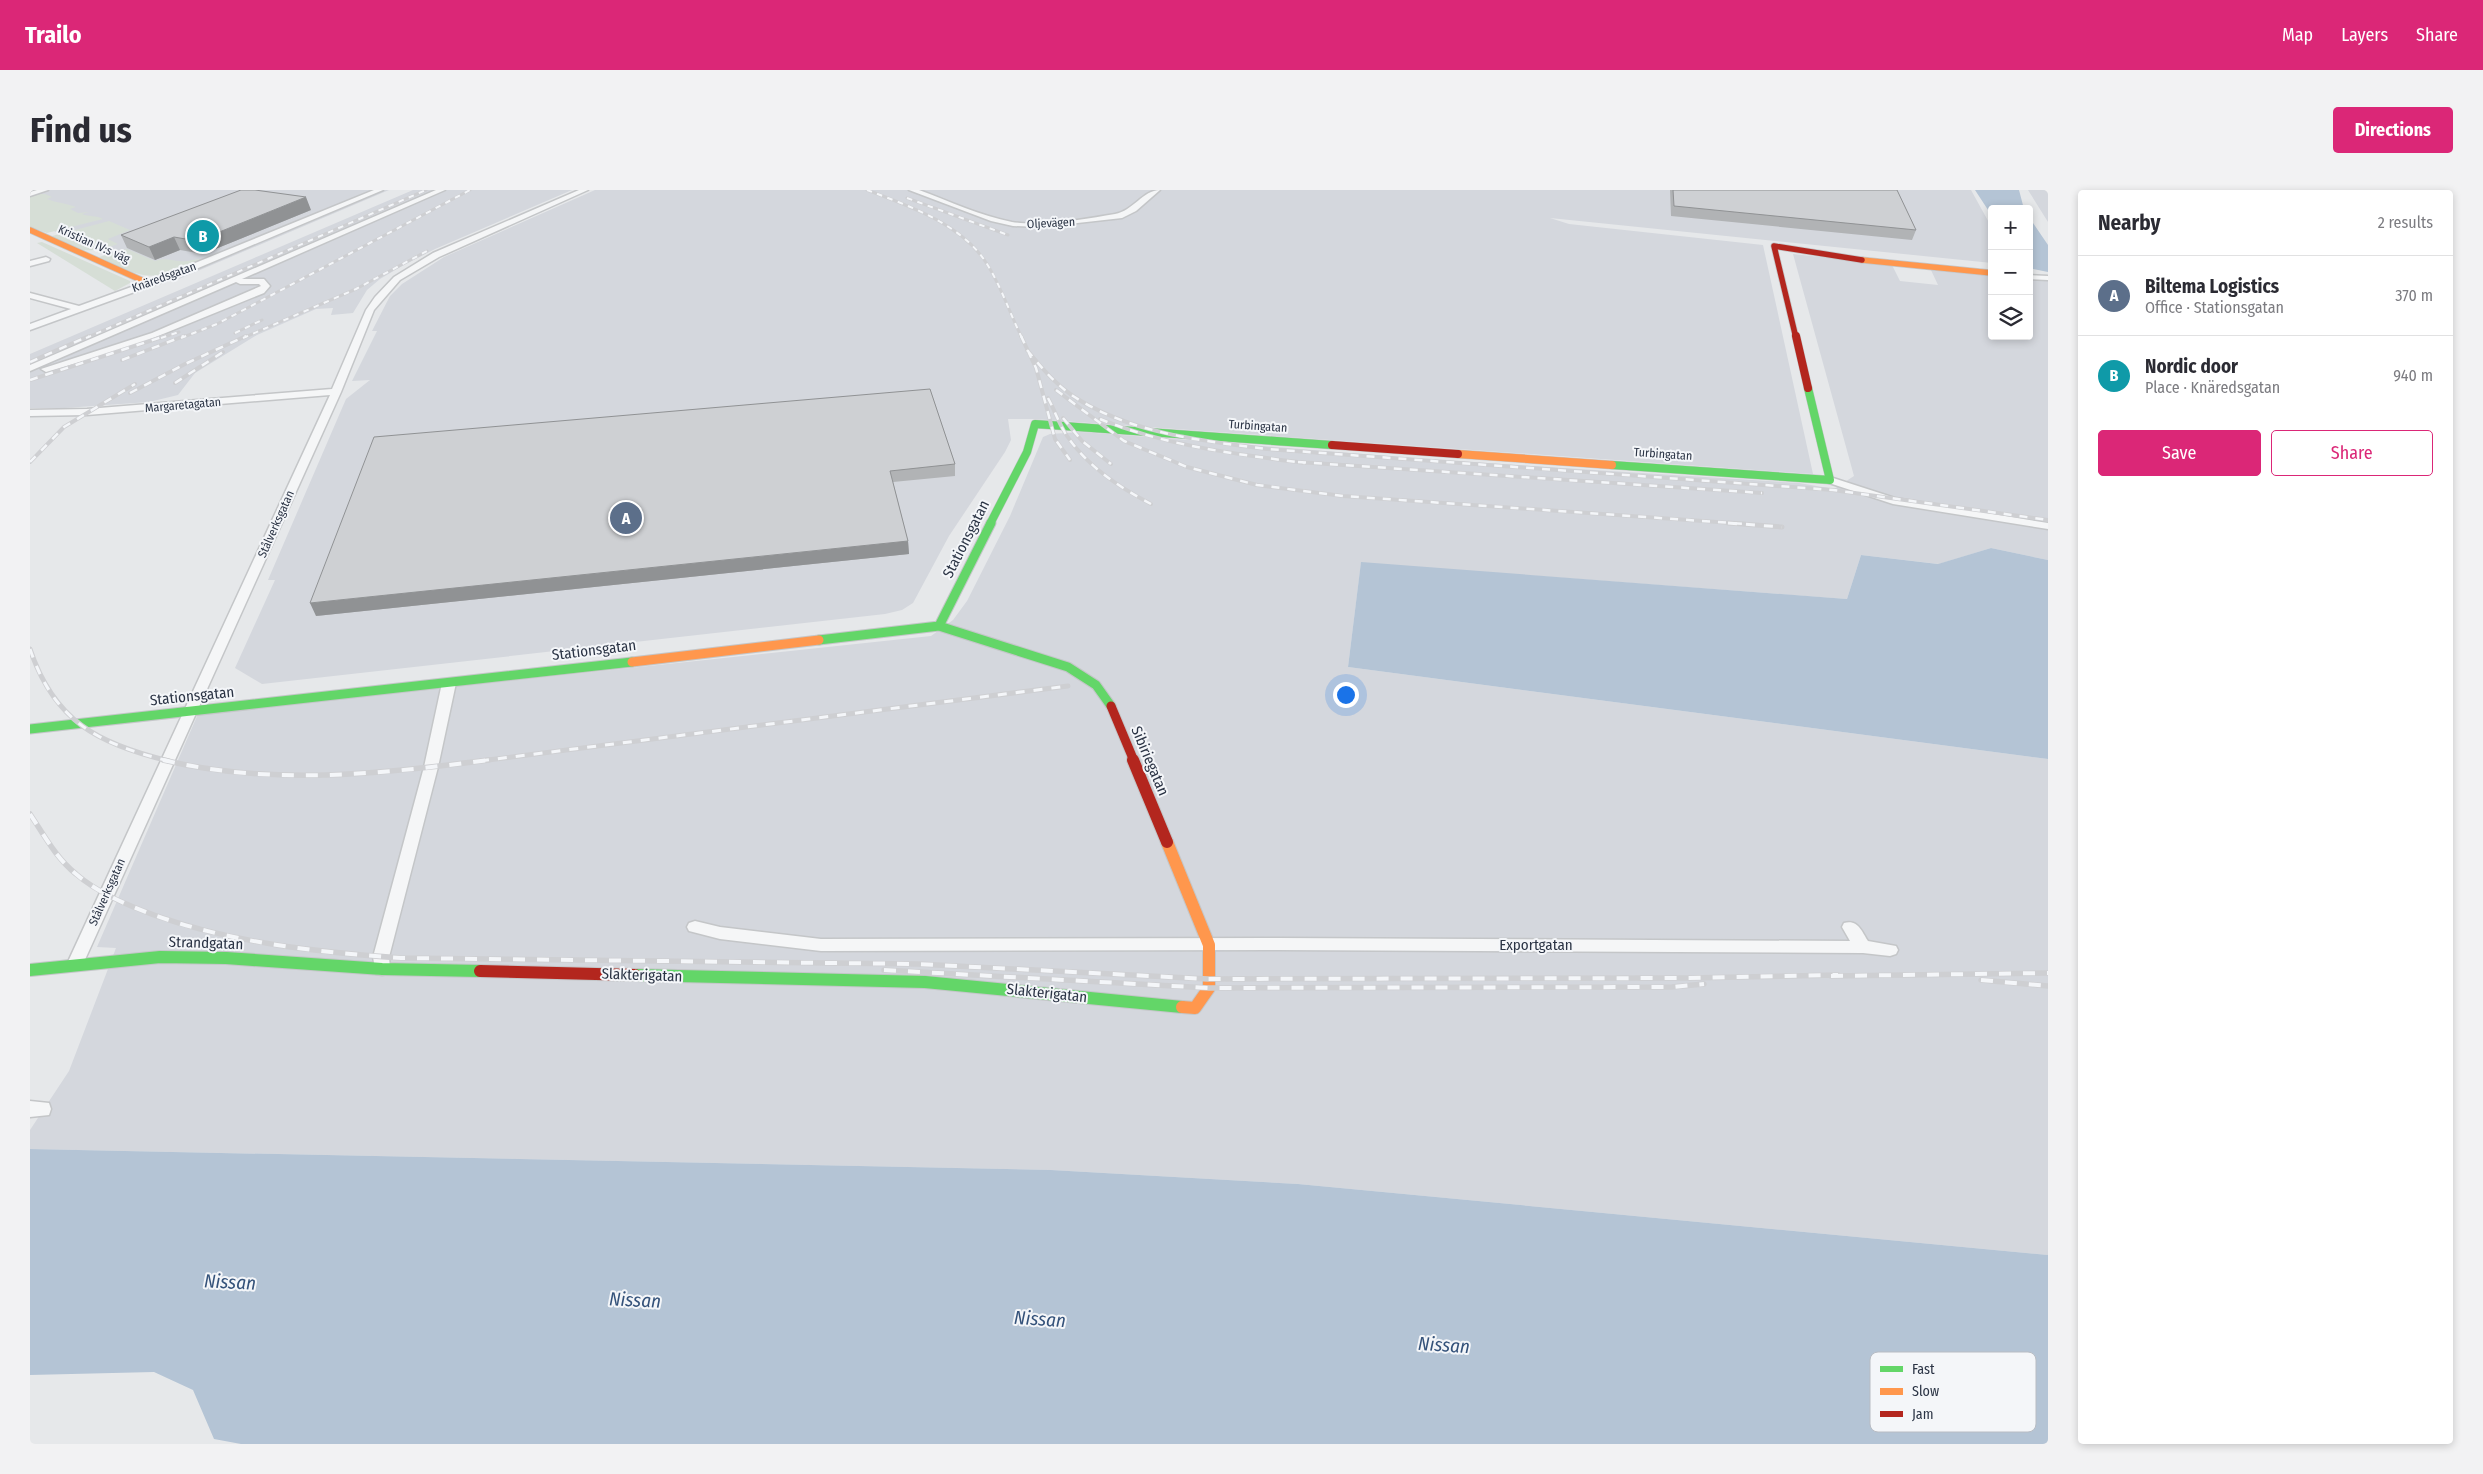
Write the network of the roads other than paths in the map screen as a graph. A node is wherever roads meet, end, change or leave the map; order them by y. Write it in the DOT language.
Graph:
graph roads {
  1 [pos="44,190"];
  2 [pos="380,190"];
  3 [pos="442,190"];
  4 [pos="585,190"];
  5 [pos="912,190"];
  6 [pos="1157,190"];
  7 [pos="30,194"];
  8 [pos="30,230"];
  9 [pos="46,259"];
  10 [pos="30,264"];
  11 [pos="1988,273"];
  12 [pos="2033,276"];
  13 [pos="2048,278"];
  14 [pos="148,283"];
  15 [pos="221,286"];
  16 [pos="30,295"];
  17 [pos="76,308"];
  18 [pos="30,326"];
  19 [pos="30,368"];
  20 [pos="30,372"];
  21 [pos="336,392"];
  22 [pos="30,413"];
  23 [pos="1035,424"];
  24 [pos="1830,480"];
  25 [pos="2048,526"];
  26 [pos="939,626"];
  27 [pos="449,683"];
  28 [pos="190,711"];
  29 [pos="30,729"];
  30 [pos="696,927"];
  31 [pos="1850,927"];
  32 [pos="1209,945"];
  33 [pos="1863,947"];
  34 [pos="1890,950"];
  35 [pos="75,964"];
  36 [pos="382,968"];
  37 [pos="30,970"];
  38 [pos="1195,1008"];
  1 -- 7 [label="street"];
  2 -- 14 [label="street, Knäredsgatan"];
  3 -- 15 [label="street"];
  4 -- 21 [label="street, Stålverksgatan"];
  5 -- 6 [label="street, Oljevägen"];
  8 -- 14 [label="street, Kristian IV:s väg"];
  9 -- 10 [label="street"];
  11 -- 24 [label="street"];
  12 -- 13 [label="street"];
  14 -- 17 [label="street, Knäredsgatan"];
  15 -- 19 [label="street"];
  15 -- 20 [label="street"];
  16 -- 17 [label="street"];
  17 -- 18 [label="street, Knäredsgatan"];
  21 -- 22 [label="street, Margaretagatan"];
  21 -- 28 [label="street, Stålverksgatan"];
  23 -- 24 [label="street, Turbingatan"];
  23 -- 26 [label="street, Stationsgatan"];
  24 -- 25 [label="street"];
  26 -- 27 [label="street, Stationsgatan"];
  26 -- 32 [label="street, Sibiriegatan"];
  27 -- 28 [label="street, Stationsgatan"];
  27 -- 36 [label="street"];
  28 -- 29 [label="street, Stationsgatan"];
  28 -- 35 [label="street, Stålverksgatan"];
  30 -- 32 [label="street, Exportgatan"];
  31 -- 33 [label="street"];
  32 -- 33 [label="street, Exportgatan"];
  32 -- 38 [label="street, Sibiriegatan"];
  33 -- 34 [label="street, Exportgatan"];
  35 -- 36 [label="street, Strandgatan"];
  35 -- 37 [label="street, Strandgatan"];
  36 -- 38 [label="street, Slakterigatan"];
}
